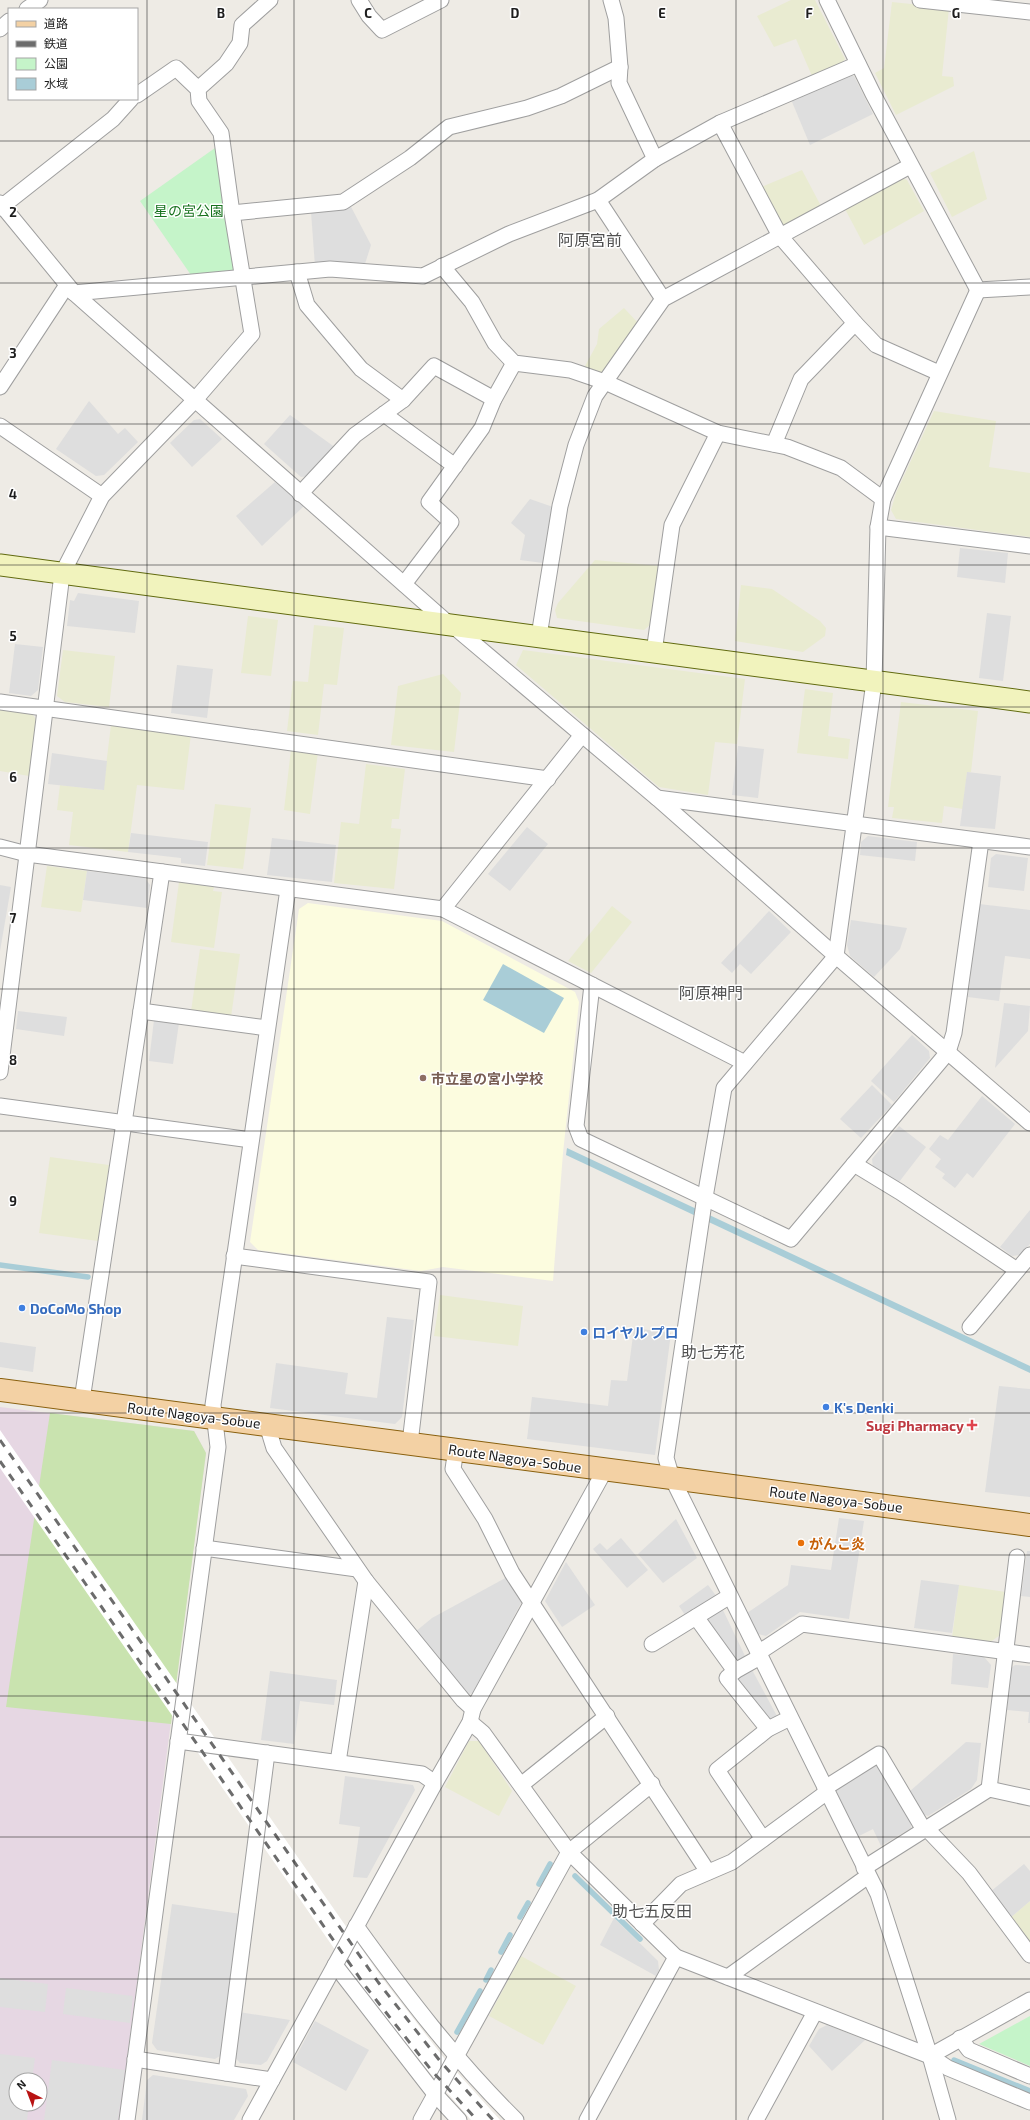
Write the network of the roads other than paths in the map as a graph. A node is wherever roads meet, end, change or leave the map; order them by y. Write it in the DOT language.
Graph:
graph roads {
  1 [pos="40,0"];
  2 [pos="270,0"];
  3 [pos="359,0"];
  4 [pos="441,0"];
  5 [pos="611,0"];
  6 [pos="827,0"];
  7 [pos="920,0"];
  8 [pos="1030,0"];
  9 [pos="1030,4"];
  10 [pos="28,8"];
  11 [pos="1030,12"];
  12 [pos="8,22"];
  13 [pos="0,29"];
  14 [pos="858,64"];
  15 [pos="620,67"];
  16 [pos="198,89"];
  17 [pos="138,94"];
  18 [pos="130,100"];
  19 [pos="720,123"];
  20 [pos="655,159"];
  21 [pos="910,166"];
  22 [pos="598,200"];
  23 [pos="1,206"];
  24 [pos="232,213"];
  25 [pos="780,236"];
  26 [pos="442,266"];
  27 [pos="297,272"];
  28 [pos="243,278"];
  29 [pos="1030,286"];
  30 [pos="70,289"];
  31 [pos="978,290"];
  32 [pos="663,299"];
  33 [pos="855,323"];
  34 [pos="514,363"];
  35 [pos="939,373"];
  36 [pos="605,382"];
  37 [pos="0,387"];
  38 [pos="494,399"];
  39 [pos="403,400"];
  40 [pos="194,401"];
  41 [pos="384,414"];
  42 [pos="0,426"];
  43 [pos="718,433"];
  44 [pos="774,444"];
  45 [pos="455,466"];
  46 [pos="300,494"];
  47 [pos="102,496"];
  48 [pos="883,499"];
  49 [pos="878,527"];
  50 [pos="1030,546"];
  51 [pos="0,565"];
  52 [pos="62,574"];
  53 [pos="404,584"];
  54 [pos="450,624"];
  55 [pos="539,636"];
  56 [pos="654,652"];
  57 [pos="874,682"];
  58 [pos="0,702"];
  59 [pos="1030,702"];
  60 [pos="45,708"];
  61 [pos="582,735"];
  62 [pos="548,779"];
  63 [pos="657,798"];
  64 [pos="855,825"];
  65 [pos="981,841"];
  66 [pos="0,847"];
  67 [pos="1030,848"];
  68 [pos="27,854"];
  69 [pos="162,872"];
  70 [pos="288,889"];
  71 [pos="443,909"];
  72 [pos="836,956"];
  73 [pos="592,985"];
  74 [pos="141,1011"];
  75 [pos="267,1028"];
  76 [pos="948,1052"];
  77 [pos="745,1064"];
  78 [pos="0,1072"];
  79 [pos="0,1106"];
  80 [pos="124,1122"];
  81 [pos="1030,1123"];
  82 [pos="251,1140"];
  83 [pos="854,1164"];
  84 [pos="704,1200"];
  85 [pos="234,1256"];
  86 [pos="1030,1256"];
  87 [pos="1017,1270"];
  88 [pos="970,1327"];
  89 [pos="0,1390"];
  90 [pos="82,1400"];
  91 [pos="215,1418"];
  92 [pos="267,1425"];
  93 [pos="410,1443"];
  94 [pos="456,1449"];
  95 [pos="605,1470"];
  96 [pos="672,1478"];
  97 [pos="1030,1525"];
  98 [pos="204,1548"];
  99 [pos="1017,1557"];
  100 [pos="362,1575"];
  101 [pos="730,1596"];
  102 [pos="532,1602"];
  103 [pos="696,1617"];
  104 [pos="652,1644"];
  105 [pos="1006,1652"];
  106 [pos="759,1655"];
  107 [pos="1030,1655"];
  108 [pos="735,1671"];
  109 [pos="472,1716"];
  110 [pos="607,1716"];
  111 [pos="790,1718"];
  112 [pos="768,1729"];
  113 [pos="178,1741"];
  114 [pos="267,1753"];
  115 [pos="338,1762"];
  116 [pos="435,1783"];
  117 [pos="652,1784"];
  118 [pos="521,1785"];
  119 [pos="989,1789"];
  120 [pos="826,1790"];
  121 [pos="1030,1798"];
  122 [pos="926,1830"];
  123 [pos="764,1839"];
  124 [pos="569,1852"];
  125 [pos="708,1872"];
  126 [pos="866,1872"];
  127 [pos="642,1924"];
  128 [pos="356,1926"];
  129 [pos="1030,1955"];
  130 [pos="676,1957"];
  131 [pos="335,1965"];
  132 [pos="728,1978"];
  133 [pos="1030,2000"];
  134 [pos="815,2012"];
  135 [pos="960,2038"];
  136 [pos="930,2056"];
  137 [pos="456,2057"];
  138 [pos="135,2060"];
  139 [pos="226,2073"];
  140 [pos="1030,2076"];
  141 [pos="272,2080"];
  142 [pos="435,2094"];
  143 [pos="1030,2102"];
  144 [pos="127,2120"];
  145 [pos="250,2120"];
  146 [pos="421,2120"];
  147 [pos="459,2120"];
  148 [pos="516,2120"];
  149 [pos="587,2120"];
  150 [pos="756,2120"];
  151 [pos="948,2120"];
  1 -- 10 [label="street"];
  2 -- 16 [label="street"];
  3 -- 4 [label="street"];
  5 -- 15 [label="street"];
  6 -- 14 [label="street"];
  7 -- 11 [label="street"];
  8 -- 9 [label="street"];
  12 -- 13 [label="street"];
  14 -- 19 [label="street"];
  14 -- 21 [label="street"];
  15 -- 20 [label="street"];
  15 -- 24 [label="street"];
  16 -- 17 [label="street"];
  16 -- 24 [label="street"];
  18 -- 23 [label="street"];
  19 -- 20 [label="street"];
  19 -- 25 [label="street"];
  20 -- 22 [label="street"];
  21 -- 25 [label="street"];
  21 -- 31 [label="street"];
  22 -- 26 [label="street"];
  22 -- 32 [label="street"];
  23 -- 30 [label="street"];
  24 -- 28 [label="street"];
  25 -- 32 [label="street"];
  25 -- 33 [label="street"];
  26 -- 27 [label="street"];
  26 -- 34 [label="street"];
  27 -- 28 [label="street"];
  27 -- 39 [label="street"];
  28 -- 30 [label="street"];
  28 -- 40 [label="street"];
  29 -- 31 [label="street"];
  30 -- 37 [label="street"];
  30 -- 40 [label="street"];
  31 -- 35 [label="street"];
  32 -- 36 [label="street"];
  33 -- 35 [label="street"];
  33 -- 44 [label="street"];
  34 -- 36 [label="street"];
  34 -- 38 [label="street"];
  35 -- 48 [label="street"];
  36 -- 43 [label="street"];
  36 -- 55 [label="street"];
  38 -- 39 [label="street"];
  38 -- 45 [label="street"];
  39 -- 41 [label="street"];
  40 -- 46 [label="street"];
  40 -- 47 [label="street"];
  41 -- 45 [label="street"];
  41 -- 46 [label="street"];
  42 -- 47 [label="street"];
  43 -- 44 [label="street"];
  43 -- 56 [label="street"];
  44 -- 48 [label="street"];
  45 -- 53 [label="street"];
  46 -- 53 [label="street"];
  47 -- 52 [label="street"];
  48 -- 49 [label="street"];
  49 -- 50 [label="street"];
  49 -- 57 [label="street"];
  51 -- 52 [label="street"];
  52 -- 54 [label="street"];
  52 -- 60 [label="street"];
  53 -- 54 [label="street"];
  54 -- 55 [label="street"];
  54 -- 61 [label="street"];
  55 -- 56 [label="street"];
  56 -- 57 [label="street"];
  57 -- 59 [label="street"];
  57 -- 64 [label="street"];
  58 -- 60 [label="street"];
  60 -- 62 [label="street"];
  60 -- 68 [label="street"];
  61 -- 62 [label="street"];
  61 -- 63 [label="street"];
  62 -- 71 [label="street"];
  63 -- 64 [label="street"];
  63 -- 72 [label="street"];
  64 -- 65 [label="street"];
  64 -- 72 [label="street"];
  65 -- 67 [label="street"];
  65 -- 76 [label="street"];
  66 -- 68 [label="street"];
  68 -- 69 [label="street"];
  68 -- 78 [label="street"];
  69 -- 70 [label="street"];
  69 -- 74 [label="street"];
  70 -- 71 [label="street"];
  70 -- 75 [label="street"];
  71 -- 73 [label="street"];
  72 -- 76 [label="street"];
  72 -- 77 [label="street"];
  73 -- 77 [label="street"];
  73 -- 84 [label="street"];
  74 -- 75 [label="street"];
  74 -- 80 [label="street"];
  75 -- 82 [label="street"];
  76 -- 81 [label="street"];
  76 -- 83 [label="street"];
  77 -- 84 [label="street"];
  79 -- 80 [label="street"];
  80 -- 82 [label="street"];
  80 -- 90 [label="street"];
  82 -- 85 [label="street"];
  83 -- 84 [label="street"];
  83 -- 87 [label="street"];
  84 -- 96 [label="street"];
  85 -- 91 [label="street"];
  85 -- 93 [label="street"];
  86 -- 87 [label="street"];
  87 -- 88 [label="street"];
  89 -- 90 [label="main road, Route Nagoya-Sobue"];
  90 -- 91 [label="main road, Route Nagoya-Sobue"];
  91 -- 92 [label="main road, Route Nagoya-Sobue"];
  91 -- 98 [label="street"];
  92 -- 93 [label="main road, Route Nagoya-Sobue"];
  92 -- 100 [label="street"];
  93 -- 94 [label="main road, Route Nagoya-Sobue"];
  94 -- 95 [label="main road, Route Nagoya-Sobue"];
  94 -- 102 [label="street"];
  95 -- 96 [label="main road, Route Nagoya-Sobue"];
  95 -- 102 [label="street"];
  96 -- 97 [label="main road, Route Nagoya-Sobue"];
  96 -- 101 [label="street"];
  98 -- 100 [label="street"];
  98 -- 113 [label="street"];
  99 -- 105 [label="street"];
  100 -- 109 [label="street"];
  100 -- 115 [label="street"];
  101 -- 103 [label="street"];
  101 -- 106 [label="street"];
  102 -- 109 [label="street"];
  102 -- 110 [label="street"];
  103 -- 104 [label="street"];
  103 -- 108 [label="street"];
  105 -- 106 [label="street"];
  105 -- 107 [label="street"];
  105 -- 119 [label="street"];
  106 -- 108 [label="street"];
  106 -- 111 [label="street"];
  108 -- 112 [label="street"];
  109 -- 116 [label="street"];
  109 -- 118 [label="street"];
  110 -- 117 [label="street"];
  110 -- 118 [label="street"];
  111 -- 112 [label="street"];
  111 -- 120 [label="street"];
  112 -- 123 [label="street"];
  113 -- 114 [label="street"];
  113 -- 138 [label="street"];
  114 -- 115 [label="street"];
  114 -- 139 [label="street"];
  115 -- 116 [label="street"];
  116 -- 128 [label="street"];
  117 -- 124 [label="street"];
  117 -- 125 [label="street"];
  118 -- 124 [label="street"];
  119 -- 121 [label="street"];
  119 -- 122 [label="street"];
  120 -- 122 [label="street"];
  120 -- 123 [label="street"];
  120 -- 126 [label="street"];
  122 -- 126 [label="street"];
  122 -- 129 [label="street"];
  123 -- 125 [label="street"];
  124 -- 127 [label="street"];
  124 -- 137 [label="street"];
  125 -- 127 [label="street"];
  126 -- 132 [label="street"];
  126 -- 136 [label="street"];
  127 -- 130 [label="street"];
  128 -- 131 [label="street"];
  128 -- 137 [label="street"];
  130 -- 132 [label="street"];
  130 -- 149 [label="street"];
  131 -- 141 [label="street"];
  131 -- 142 [label="street"];
  132 -- 134 [label="street"];
  133 -- 135 [label="street"];
  134 -- 136 [label="street"];
  134 -- 150 [label="street"];
  135 -- 136 [label="street"];
  135 -- 140 [label="street"];
  136 -- 143 [label="street"];
  136 -- 151 [label="street"];
  137 -- 142 [label="street"];
  137 -- 148 [label="street"];
  138 -- 139 [label="street"];
  138 -- 144 [label="street"];
  139 -- 141 [label="street"];
  141 -- 145 [label="street"];
  142 -- 146 [label="street"];
  142 -- 147 [label="street"];
}
